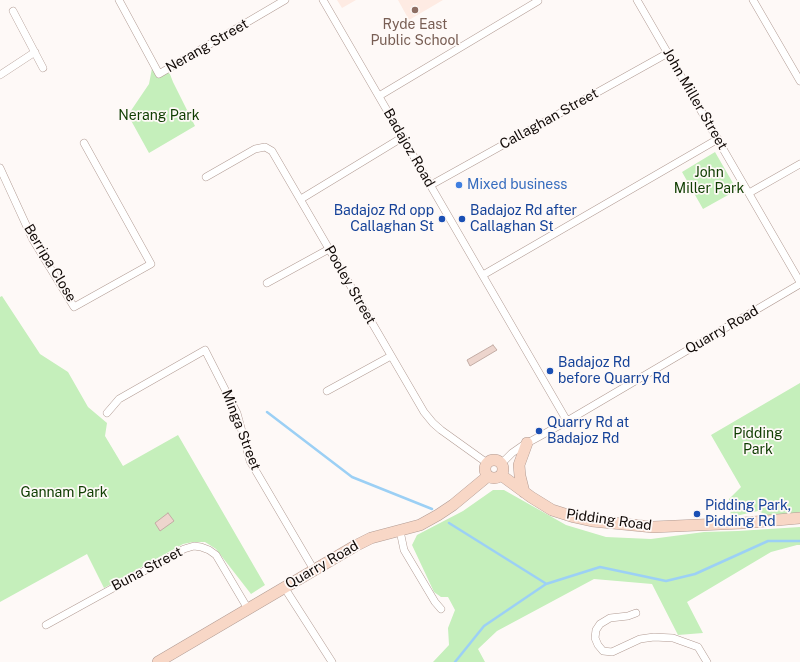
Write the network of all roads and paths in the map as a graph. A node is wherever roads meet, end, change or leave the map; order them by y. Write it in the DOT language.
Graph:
graph roads {
  1 [pos="119,0"];
  2 [pos="286,0"];
  3 [pos="323,0"];
  4 [pos="637,0"];
  5 [pos="753,0"];
  6 [pos="538,1"];
  7 [pos="13,11"];
  8 [pos="35,52"];
  9 [pos="668,53"];
  10 [pos="43,68"];
  11 [pos="0,75"];
  12 [pos="800,81"];
  13 [pos="379,96"];
  14 [pos="403,137"];
  15 [pos="718,139"];
  16 [pos="84,143"];
  17 [pos="800,164"];
  18 [pos="0,168"];
  19 [pos="206,177"];
  20 [pos="431,186"];
  21 [pos="749,193"];
  22 [pos="301,199"];
  23 [pos="329,249"];
  24 [pos="483,275"];
  25 [pos="267,283"];
  26 [pos="800,283"];
  27 [pos="391,356"];
  28 [pos="327,391"];
  29 [pos="107,413"];
  30 [pos="567,421"];
  31 [pos="527,443"];
  32 [pos="487,463"];
  33 [pos="501,470"];
  34 [pos="488,476"];
  35 [pos="524,492"];
  36 [pos="800,518"];
  37 [pos="400,531"];
  38 [pos="314,570"];
  39 [pos="284,587"];
  40 [pos="248,609"];
  41 [pos="441,609"];
  42 [pos="636,613"];
  43 [pos="46,625"];
  44 [pos="163,661"];
  45 [pos="332,662"];
  46 [pos="707,662"];
  1 -- 2 [label="street, Nerang Street"];
  3 -- 13 [label="street, Badajoz Road"];
  4 -- 9 [label="street, John Miller Street"];
  5 -- 12 [label="street"];
  6 -- 13 [label="street"];
  7 -- 8 [label="street"];
  8 -- 10 [label="street"];
  8 -- 11 [label="street"];
  9 -- 15 [label="street, John Miller Street"];
  9 -- 20 [label="street, Callaghan Street"];
  13 -- 14 [label="street, Badajoz Road"];
  14 -- 20 [label="street, Badajoz Road"];
  14 -- 22 [label="street"];
  15 -- 21 [label="street, John Miller Street"];
  15 -- 24 [label="street"];
  16 -- 18 [label="street, Berripa Close"];
  17 -- 21 [label="street"];
  19 -- 22 [label="street, Pooley Street"];
  20 -- 24 [label="street, Badajoz Road"];
  21 -- 26 [label="street, John Miller Street"];
  22 -- 23 [label="street, Pooley Street"];
  23 -- 25 [label="street"];
  23 -- 27 [label="street, Pooley Street"];
  24 -- 30 [label="street, Badajoz Road"];
  26 -- 30 [label="street, Quarry Road"];
  27 -- 28 [label="street"];
  27 -- 32 [label="street, Pooley Street"];
  29 -- 38 [label="street, Minga Street"];
  30 -- 31 [label="street, Quarry Road"];
  31 -- 33 [label="street, Quarry Road"];
  31 -- 35 [label="street"];
  32 -- 33 [label="street"];
  32 -- 34 [label="street"];
  33 -- 34 [label="street"];
  33 -- 35 [label="street, Pidding Road"];
  34 -- 37 [label="street, Quarry Road"];
  35 -- 36 [label="street, Pidding Road"];
  37 -- 38 [label="street, Quarry Road"];
  37 -- 41 [label="street"];
  38 -- 39 [label="street, Quarry Road"];
  39 -- 40 [label="street, Quarry Road"];
  39 -- 45 [label="street"];
  40 -- 43 [label="street, Buna Street"];
  40 -- 44 [label="street, Quarry Road"];
  42 -- 46 [label="street"];
}
